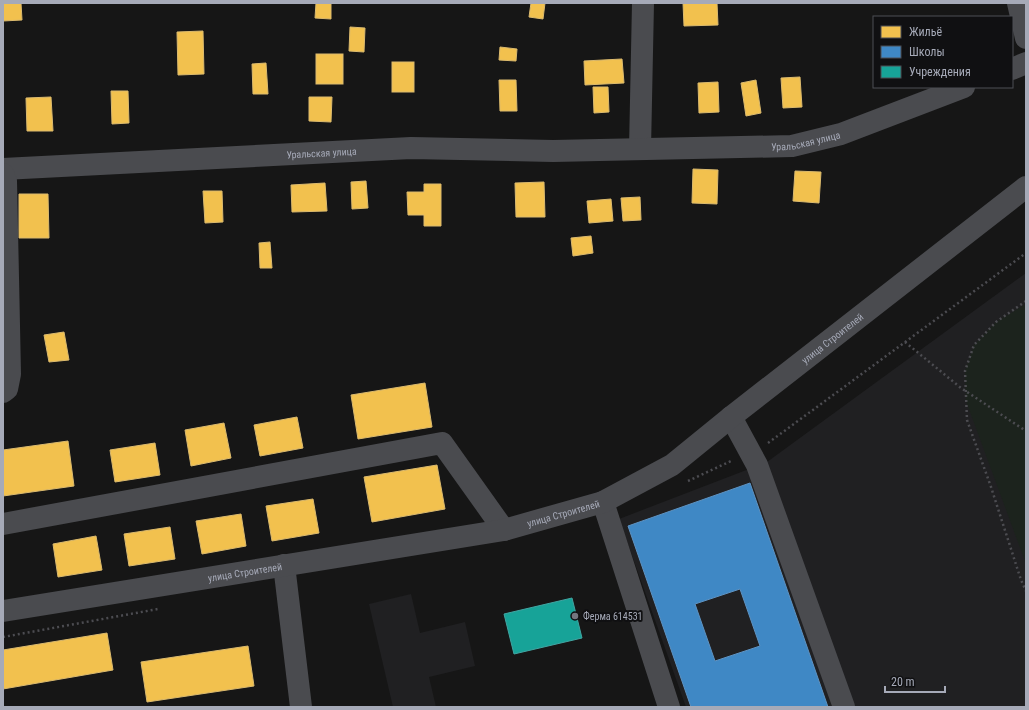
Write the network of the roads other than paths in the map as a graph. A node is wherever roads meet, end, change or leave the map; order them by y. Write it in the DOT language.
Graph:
graph roads {
  1 [pos="643,3"];
  2 [pos="1018,3"];
  3 [pos="1026,38"];
  4 [pos="1026,63"];
  5 [pos="1013,68"];
  6 [pos="961,88"];
  7 [pos="640,149"];
  8 [pos="3,169"];
  9 [pos="3,174"];
  10 [pos="1026,188"];
  11 [pos="3,392"];
  12 [pos="731,416"];
  13 [pos="603,502"];
  14 [pos="3,524"];
  15 [pos="504,530"];
  16 [pos="284,566"];
  17 [pos="3,611"];
  18 [pos="301,707"];
  19 [pos="669,707"];
  20 [pos="844,707"];
  1 -- 7 [label="street"];
  2 -- 3 [label="street"];
  4 -- 5 [label="street"];
  6 -- 7 [label="street, Уральская улица"];
  7 -- 8 [label="street, Уральская улица"];
  9 -- 11 [label="street"];
  10 -- 12 [label="street, улица Строителей"];
  12 -- 13 [label="street, улица Строителей"];
  12 -- 20 [label="street"];
  13 -- 15 [label="street, улица Строителей"];
  13 -- 19 [label="street"];
  14 -- 15 [label="street"];
  15 -- 16 [label="street, улица Строителей"];
  16 -- 17 [label="street, улица Строителей"];
  16 -- 18 [label="street"];
}
